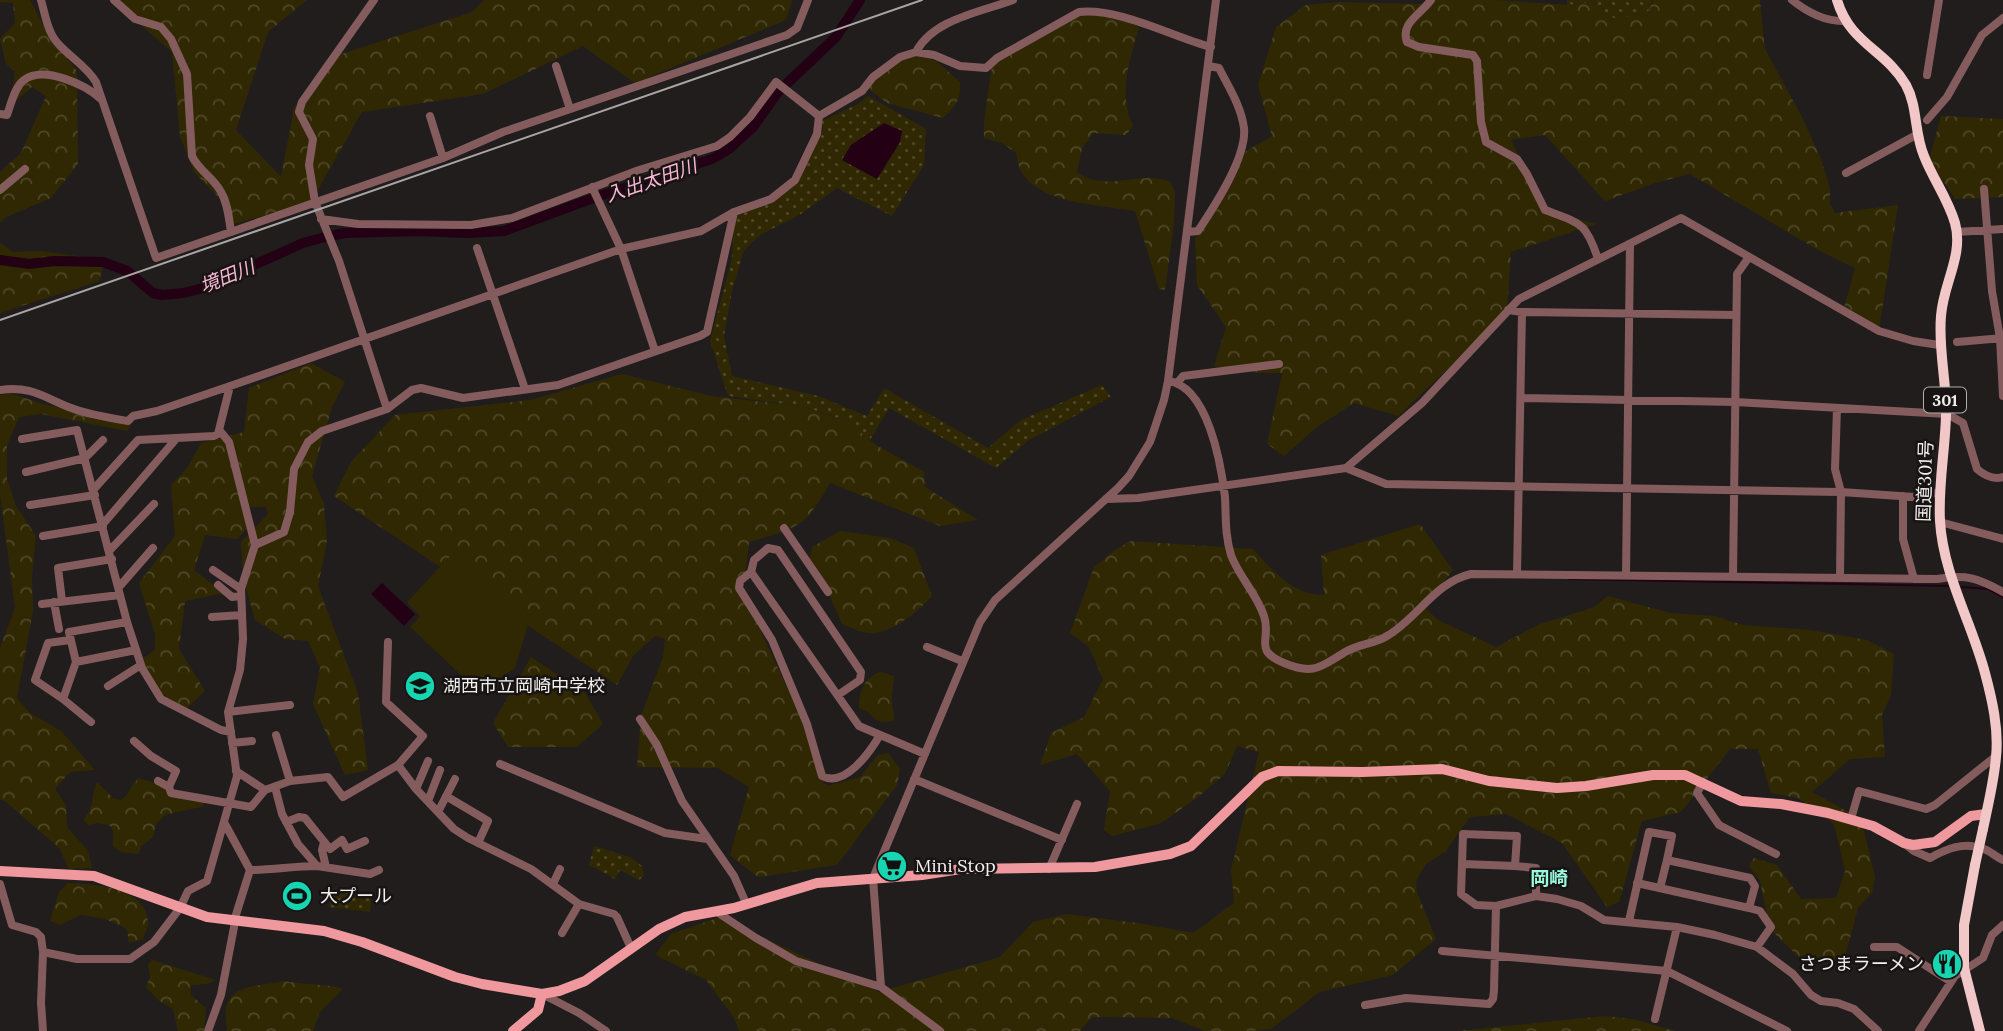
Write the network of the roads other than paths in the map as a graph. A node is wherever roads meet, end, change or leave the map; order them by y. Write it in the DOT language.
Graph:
graph roads {
  1 [pos="41,0"];
  2 [pos="114,0"];
  3 [pos="374,0"];
  4 [pos="808,0"];
  5 [pos="1013,0"];
  6 [pos="1216,0"];
  7 [pos="1431,0"];
  8 [pos="1793,0"];
  9 [pos="1837,0"];
  10 [pos="1938,0"];
  11 [pos="2003,18"];
  12 [pos="1845,21"];
  13 [pos="1211,47"];
  14 [pos="916,52"];
  15 [pos="556,66"];
  16 [pos="1209,66"];
  17 [pos="1927,75"];
  18 [pos="101,99"];
  19 [pos="570,109"];
  20 [pos="0,114"];
  21 [pos="430,116"];
  22 [pos="819,116"];
  23 [pos="1927,120"];
  24 [pos="1918,134"];
  25 [pos="443,158"];
  26 [pos="25,169"];
  27 [pos="1846,173"];
  28 [pos="592,187"];
  29 [pos="1984,189"];
  30 [pos="0,190"];
  31 [pos="316,202"];
  32 [pos="734,212"];
  33 [pos="321,219"];
  34 [pos="1986,229"];
  35 [pos="2003,229"];
  36 [pos="231,232"];
  37 [pos="1188,232"];
  38 [pos="1957,232"];
  39 [pos="1630,245"];
  40 [pos="477,248"];
  41 [pos="621,249"];
  42 [pos="1749,257"];
  43 [pos="1598,259"];
  44 [pos="492,294"];
  45 [pos="1508,310"];
  46 [pos="1522,312"];
  47 [pos="1629,313"];
  48 [pos="1736,316"];
  49 [pos="2002,338"];
  50 [pos="365,340"];
  51 [pos="1957,342"];
  52 [pos="1940,345"];
  53 [pos="655,351"];
  54 [pos="1279,364"];
  55 [pos="1168,381"];
  56 [pos="1178,382"];
  57 [pos="230,386"];
  58 [pos="525,389"];
  59 [pos="0,390"];
  60 [pos="2003,396"];
  61 [pos="1521,398"];
  62 [pos="1628,400"];
  63 [pos="1735,402"];
  64 [pos="1837,408"];
  65 [pos="387,409"];
  66 [pos="1947,414"];
  67 [pos="220,430"];
  68 [pos="22,439"];
  69 [pos="176,439"];
  70 [pos="103,440"];
  71 [pos="85,458"];
  72 [pos="1346,468"];
  73 [pos="26,472"];
  74 [pos="2003,477"];
  75 [pos="1223,486"];
  76 [pos="1519,486"];
  77 [pos="1626,488"];
  78 [pos="1734,490"];
  79 [pos="94,492"];
  80 [pos="1841,492"];
  81 [pos="1940,492"];
  82 [pos="1903,496"];
  83 [pos="1106,499"];
  84 [pos="154,504"];
  85 [pos="30,505"];
  86 [pos="1940,522"];
  87 [pos="103,525"];
  88 [pos="784,528"];
  89 [pos="43,537"];
  90 [pos="2003,539"];
  91 [pos="255,545"];
  92 [pos="153,548"];
  93 [pos="111,554"];
  94 [pos="213,570"];
  95 [pos="751,572"];
  96 [pos="1517,574"];
  97 [pos="1626,575"];
  98 [pos="1733,576"];
  99 [pos="1952,577"];
  100 [pos="1840,578"];
  101 [pos="1914,579"];
  102 [pos="218,586"];
  103 [pos="120,591"];
  104 [pos="828,592"];
  105 [pos="2003,592"];
  106 [pos="241,593"];
  107 [pos="58,602"];
  108 [pos="43,604"];
  109 [pos="242,615"];
  110 [pos="212,617"];
  111 [pos="127,622"];
  112 [pos="59,629"];
  113 [pos="71,640"];
  114 [pos="388,642"];
  115 [pos="927,647"];
  116 [pos="136,650"];
  117 [pos="962,661"];
  118 [pos="76,662"];
  119 [pos="141,664"];
  120 [pos="108,685"];
  121 [pos="838,695"];
  122 [pos="63,699"];
  123 [pos="290,705"];
  124 [pos="228,712"];
  125 [pos="640,719"];
  126 [pos="91,722"];
  127 [pos="230,732"];
  128 [pos="276,735"];
  129 [pos="880,735"];
  130 [pos="134,741"];
  131 [pos="252,741"];
  132 [pos="232,744"];
  133 [pos="925,754"];
  134 [pos="1996,756"];
  135 [pos="428,761"];
  136 [pos="500,764"];
  137 [pos="398,765"];
  138 [pos="440,770"];
  139 [pos="236,771"];
  140 [pos="456,779"];
  141 [pos="914,779"];
  142 [pos="158,781"];
  143 [pos="290,781"];
  144 [pos="1703,782"];
  145 [pos="169,787"];
  146 [pos="275,787"];
  147 [pos="416,789"];
  148 [pos="265,790"];
  149 [pos="446,796"];
  150 [pos="428,801"];
  151 [pos="229,804"];
  152 [pos="1077,804"];
  153 [pos="438,812"];
  154 [pos="1986,814"];
  155 [pos="1851,819"];
  156 [pos="286,822"];
  157 [pos="225,824"];
  158 [pos="707,839"];
  159 [pos="1062,840"];
  160 [pos="365,841"];
  161 [pos="478,843"];
  162 [pos="1904,843"];
  163 [pos="327,851"];
  164 [pos="1776,854"];
  165 [pos="1667,860"];
  166 [pos="2003,860"];
  167 [pos="1463,864"];
  168 [pos="322,866"];
  169 [pos="1516,866"];
  170 [pos="561,869"];
  171 [pos="1049,869"];
  172 [pos="250,870"];
  173 [pos="379,870"];
  174 [pos="0,871"];
  175 [pos="873,878"];
  176 [pos="0,883"];
  177 [pos="1637,883"];
  178 [pos="553,884"];
  179 [pos="1660,888"];
  180 [pos="1536,896"];
  181 [pos="579,904"];
  182 [pos="746,904"];
  183 [pos="1496,906"];
  184 [pos="180,908"];
  185 [pos="1749,908"];
  186 [pos="717,912"];
  187 [pos="235,921"];
  188 [pos="1629,921"];
  189 [pos="2003,925"];
  190 [pos="1676,927"];
  191 [pos="562,933"];
  192 [pos="1757,947"];
  193 [pos="1874,947"];
  194 [pos="631,948"];
  195 [pos="1442,951"];
  196 [pos="43,952"];
  197 [pos="1494,955"];
  198 [pos="1965,968"];
  199 [pos="1667,971"];
  200 [pos="1951,982"];
  201 [pos="881,986"];
  202 [pos="542,994"];
  203 [pos="1365,1005"];
  204 [pos="1655,1019"];
  205 [pos="43,1031"];
  206 [pos="208,1031"];
  207 [pos="513,1031"];
  208 [pos="606,1031"];
  209 [pos="940,1031"];
  210 [pos="1787,1031"];
  211 [pos="1878,1031"];
  212 [pos="1919,1031"];
  213 [pos="1980,1031"];
  1 -- 18 [label="street"];
  2 -- 36 [label="street"];
  3 -- 31 [label="street"];
  4 -- 19 [label="street"];
  5 -- 14 [label="street"];
  6 -- 13 [label="street"];
  7 -- 43 [label="street"];
  8 -- 12 [label="street"];
  9 -- 12 [label="highway, 国道301号 / 301"];
  10 -- 17 [label="street"];
  11 -- 23 [label="street"];
  12 -- 24 [label="highway, 国道301号 / 301"];
  13 -- 14 [label="street"];
  13 -- 16 [label="street"];
  14 -- 22 [label="street"];
  15 -- 19 [label="street"];
  16 -- 37 [label="street"];
  16 -- 37 [label="street"];
  18 -- 20 [label="street"];
  18 -- 36 [label="street"];
  19 -- 25 [label="street"];
  21 -- 25 [label="street"];
  22 -- 28 [label="street"];
  22 -- 32 [label="street"];
  24 -- 27 [label="street"];
  24 -- 38 [label="highway, 国道301号 / 301"];
  25 -- 31 [label="street"];
  26 -- 30 [label="street"];
  28 -- 33 [label="street"];
  28 -- 41 [label="street"];
  29 -- 34 [label="street"];
  31 -- 33 [label="street"];
  31 -- 36 [label="street"];
  32 -- 41 [label="street"];
  32 -- 53 [label="street"];
  33 -- 50 [label="street"];
  34 -- 35 [label="street"];
  34 -- 38 [label="street"];
  34 -- 49 [label="street"];
  37 -- 55 [label="street"];
  38 -- 52 [label="highway, 国道301号 / 301"];
  39 -- 42 [label="street"];
  39 -- 43 [label="street"];
  39 -- 47 [label="street"];
  40 -- 44 [label="street"];
  41 -- 44 [label="street"];
  41 -- 53 [label="street"];
  42 -- 48 [label="street"];
  42 -- 52 [label="street"];
  43 -- 45 [label="street"];
  44 -- 50 [label="street"];
  44 -- 58 [label="street"];
  45 -- 46 [label="street"];
  45 -- 72 [label="street"];
  46 -- 47 [label="street"];
  46 -- 61 [label="street"];
  47 -- 48 [label="street"];
  47 -- 62 [label="street"];
  48 -- 63 [label="street"];
  49 -- 51 [label="street"];
  49 -- 60 [label="street"];
  50 -- 57 [label="street"];
  50 -- 65 [label="street"];
  52 -- 66 [label="highway, 国道301号 / 301"];
  53 -- 58 [label="street"];
  54 -- 56 [label="street"];
  55 -- 56 [label="street"];
  55 -- 83 [label="street"];
  56 -- 75 [label="street"];
  57 -- 59 [label="street"];
  57 -- 67 [label="street"];
  58 -- 65 [label="street"];
  61 -- 62 [label="street"];
  61 -- 76 [label="street"];
  62 -- 63 [label="street"];
  62 -- 77 [label="street"];
  63 -- 64 [label="street"];
  63 -- 78 [label="street"];
  64 -- 66 [label="street"];
  64 -- 80 [label="street"];
  65 -- 91 [label="street"];
  66 -- 74 [label="street"];
  66 -- 81 [label="highway, 国道301号 / 301"];
  67 -- 69 [label="street"];
  67 -- 91 [label="street"];
  68 -- 71 [label="street"];
  69 -- 79 [label="street"];
  69 -- 87 [label="street"];
  70 -- 71 [label="street"];
  71 -- 73 [label="street"];
  71 -- 79 [label="street"];
  72 -- 75 [label="street"];
  72 -- 76 [label="street"];
  75 -- 83 [label="street"];
  75 -- 96 [label="street"];
  76 -- 77 [label="street"];
  76 -- 96 [label="street"];
  77 -- 78 [label="street"];
  77 -- 97 [label="street"];
  78 -- 80 [label="street"];
  78 -- 98 [label="street"];
  79 -- 85 [label="street"];
  79 -- 87 [label="street"];
  80 -- 82 [label="street"];
  80 -- 100 [label="street"];
  81 -- 82 [label="street"];
  81 -- 86 [label="highway, 国道301号 / 301"];
  82 -- 101 [label="street"];
  83 -- 117 [label="street"];
  84 -- 93 [label="street"];
  86 -- 90 [label="street"];
  86 -- 99 [label="highway, 国道301号 / 301"];
  87 -- 89 [label="street"];
  87 -- 93 [label="street"];
  88 -- 104 [label="street"];
  91 -- 106 [label="street"];
  92 -- 103 [label="street"];
  93 -- 103 [label="street"];
  93 -- 107 [label="street"];
  94 -- 106 [label="street"];
  95 -- 121 [label="street"];
  95 -- 121 [label="street"];
  95 -- 129 [label="street"];
  96 -- 97 [label="street"];
  97 -- 98 [label="street"];
  98 -- 100 [label="street"];
  99 -- 101 [label="street"];
  99 -- 105 [label="street"];
  99 -- 134 [label="highway, 国道301号 / 301"];
  100 -- 101 [label="street"];
  102 -- 106 [label="street"];
  103 -- 107 [label="street"];
  103 -- 111 [label="street"];
  106 -- 109 [label="street"];
  107 -- 108 [label="street"];
  107 -- 112 [label="street"];
  109 -- 110 [label="street"];
  109 -- 124 [label="street"];
  111 -- 113 [label="street"];
  111 -- 116 [label="street"];
  113 -- 118 [label="street"];
  113 -- 122 [label="street"];
  114 -- 137 [label="street"];
  115 -- 117 [label="street"];
  116 -- 118 [label="street"];
  116 -- 119 [label="street"];
  117 -- 133 [label="street"];
  118 -- 122 [label="street"];
  119 -- 120 [label="street"];
  119 -- 127 [label="street"];
  121 -- 129 [label="street"];
  122 -- 126 [label="street"];
  123 -- 124 [label="street"];
  124 -- 127 [label="street"];
  125 -- 158 [label="street"];
  127 -- 132 [label="street"];
  128 -- 143 [label="street"];
  129 -- 133 [label="street"];
  130 -- 145 [label="street"];
  131 -- 132 [label="street"];
  132 -- 139 [label="street"];
  133 -- 141 [label="street"];
  134 -- 154 [label="highway, 国道301号 / 301"];
  134 -- 155 [label="street"];
  135 -- 147 [label="street"];
  136 -- 158 [label="street"];
  137 -- 143 [label="street"];
  137 -- 147 [label="street"];
  138 -- 150 [label="street"];
  139 -- 148 [label="street"];
  139 -- 151 [label="street"];
  140 -- 149 [label="street"];
  141 -- 159 [label="street"];
  141 -- 175 [label="street"];
  142 -- 145 [label="street"];
  143 -- 146 [label="street"];
  144 -- 155 [label="main road"];
  144 -- 164 [label="street"];
  144 -- 171 [label="main road"];
  145 -- 151 [label="street"];
  146 -- 148 [label="street"];
  146 -- 156 [label="street"];
  147 -- 150 [label="street"];
  148 -- 151 [label="street"];
  149 -- 153 [label="street"];
  149 -- 161 [label="street"];
  150 -- 153 [label="street"];
  151 -- 157 [label="street"];
  152 -- 159 [label="street"];
  153 -- 161 [label="street"];
  154 -- 162 [label="main road"];
  154 -- 198 [label="highway, 国道301号 / 301, bridge"];
  155 -- 162 [label="main road"];
  156 -- 163 [label="street"];
  156 -- 168 [label="street"];
  157 -- 172 [label="street"];
  157 -- 184 [label="street"];
  158 -- 182 [label="street"];
  159 -- 171 [label="street"];
  160 -- 163 [label="street"];
  161 -- 178 [label="street"];
  162 -- 166 [label="street"];
  163 -- 168 [label="street"];
  165 -- 177 [label="street"];
  165 -- 179 [label="street"];
  165 -- 185 [label="street"];
  167 -- 169 [label="street"];
  167 -- 169 [label="street"];
  167 -- 183 [label="street"];
  168 -- 172 [label="street"];
  168 -- 173 [label="street"];
  169 -- 180 [label="street"];
  170 -- 178 [label="street"];
  171 -- 175 [label="main road"];
  172 -- 187 [label="street"];
  174 -- 176 [label="street"];
  174 -- 184 [label="main road"];
  175 -- 182 [label="main road"];
  175 -- 201 [label="street"];
  176 -- 196 [label="street"];
  177 -- 179 [label="street"];
  177 -- 188 [label="street"];
  178 -- 181 [label="street"];
  179 -- 185 [label="street"];
  180 -- 183 [label="street"];
  180 -- 188 [label="street"];
  181 -- 191 [label="street"];
  181 -- 194 [label="street"];
  182 -- 186 [label="main road"];
  183 -- 197 [label="street"];
  184 -- 187 [label="main road"];
  184 -- 196 [label="street"];
  185 -- 192 [label="street"];
  186 -- 194 [label="main road"];
  186 -- 201 [label="street"];
  187 -- 202 [label="main road"];
  187 -- 206 [label="street"];
  188 -- 190 [label="street"];
  189 -- 198 [label="street"];
  190 -- 192 [label="street"];
  190 -- 199 [label="street"];
  192 -- 211 [label="street"];
  193 -- 200 [label="street"];
  194 -- 202 [label="main road"];
  195 -- 197 [label="street"];
  196 -- 205 [label="street"];
  197 -- 199 [label="street"];
  197 -- 203 [label="street"];
  198 -- 200 [label="street"];
  198 -- 213 [label="highway, 国道301号 / 301"];
  199 -- 204 [label="street"];
  199 -- 210 [label="street"];
  200 -- 212 [label="street"];
  201 -- 209 [label="street"];
  202 -- 207 [label="main road"];
  202 -- 208 [label="street"];
}
